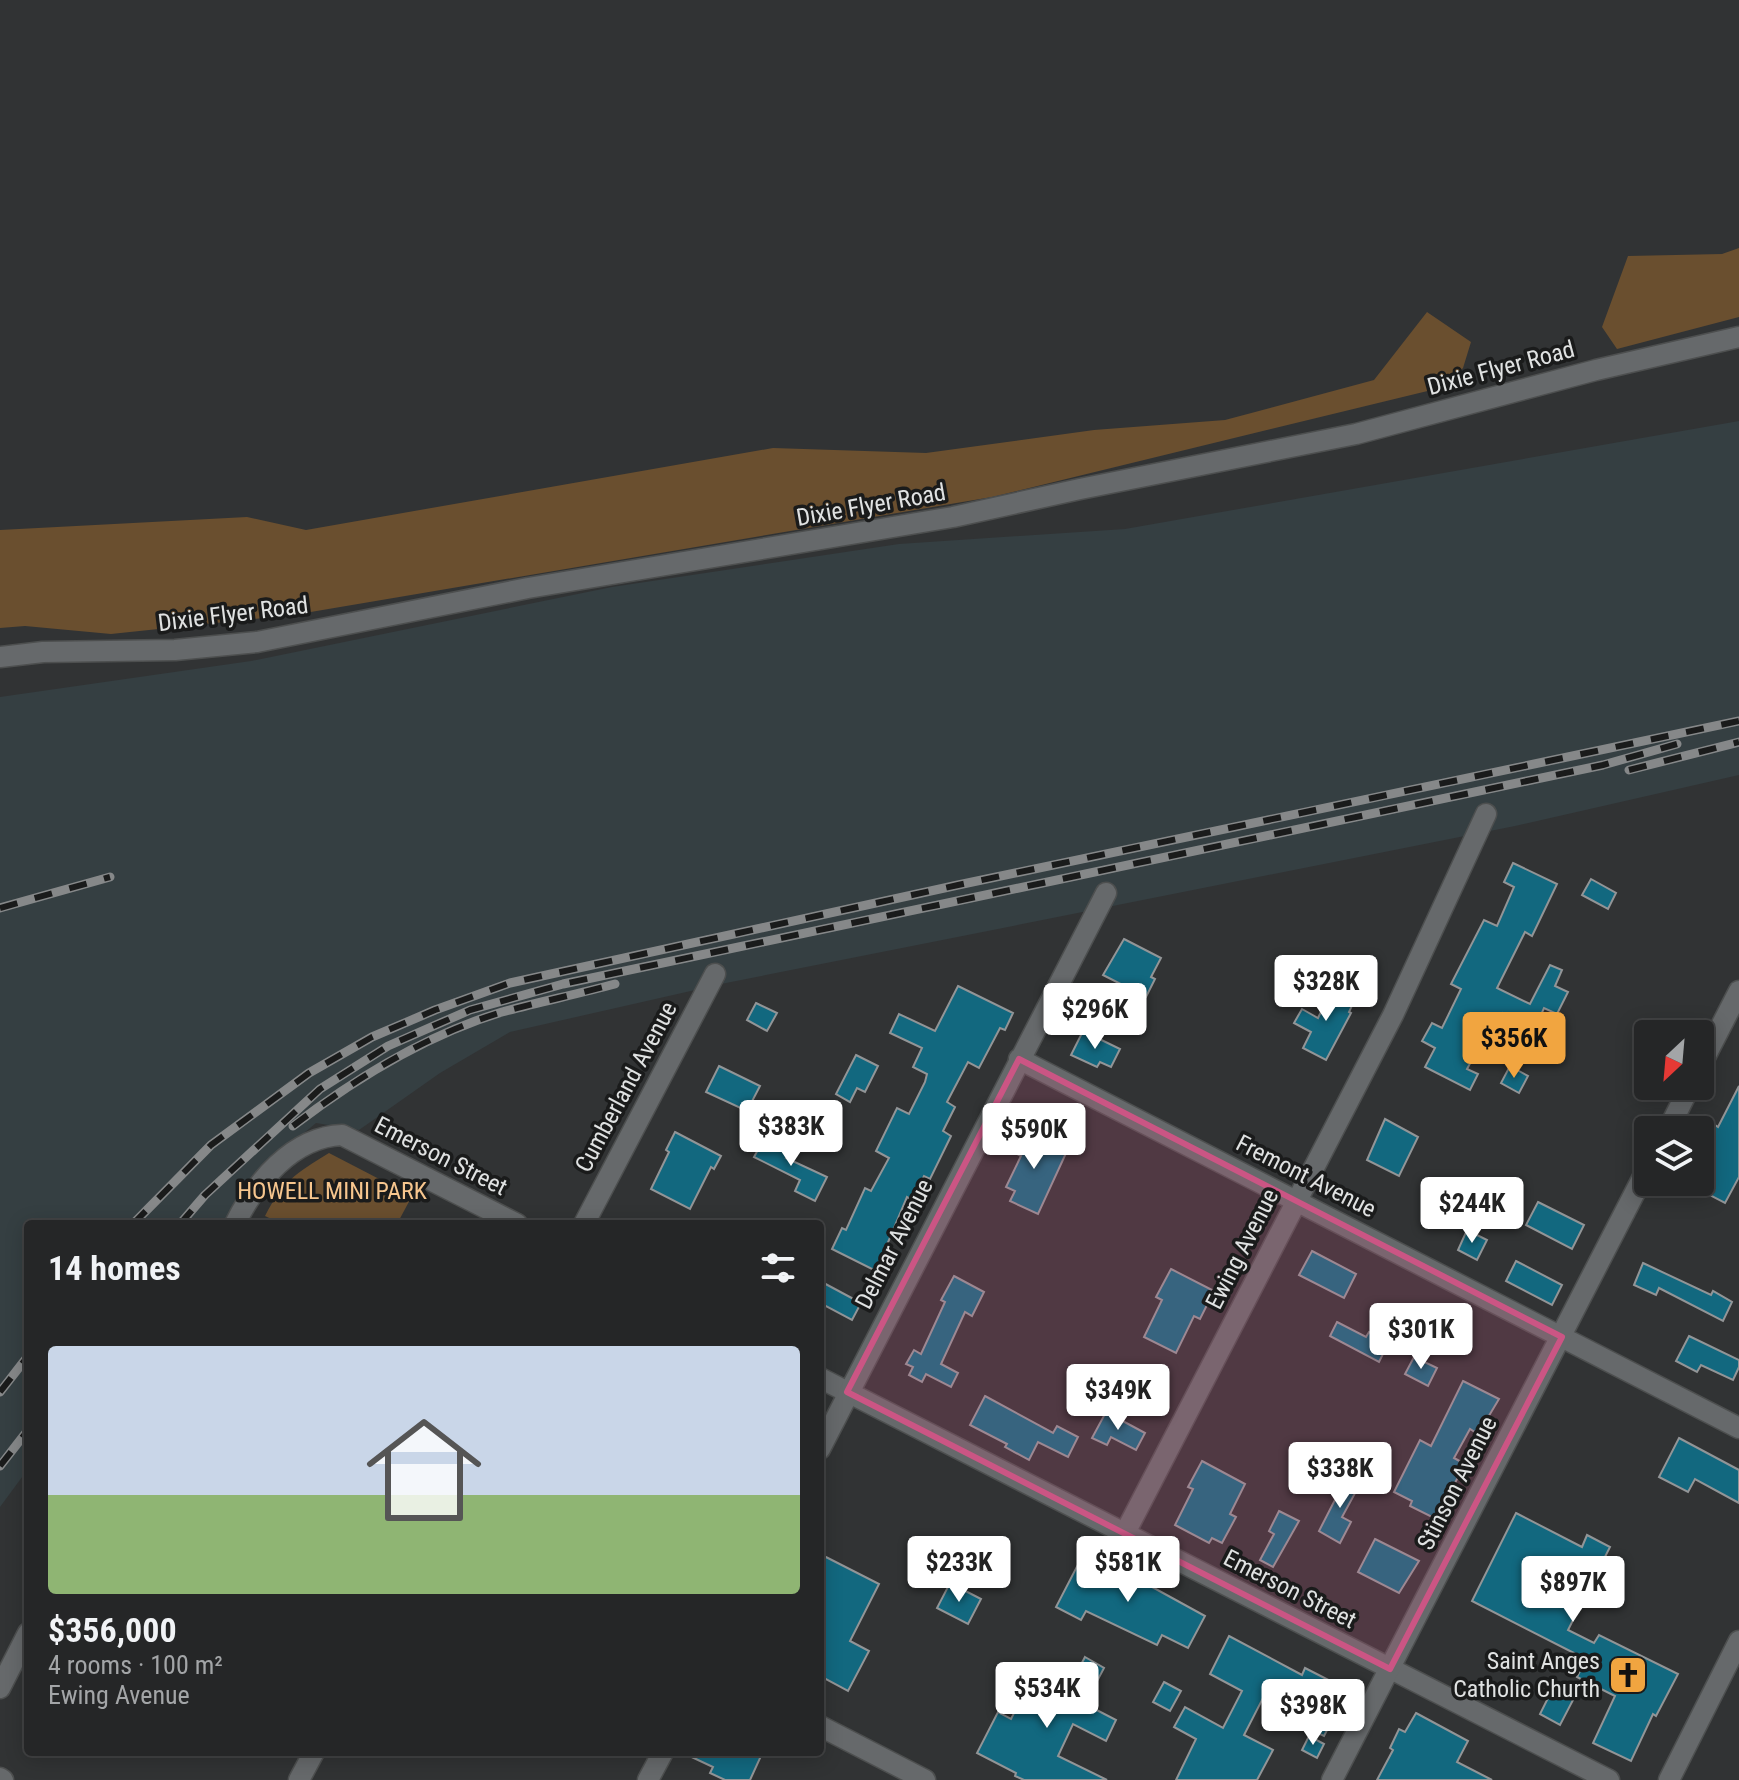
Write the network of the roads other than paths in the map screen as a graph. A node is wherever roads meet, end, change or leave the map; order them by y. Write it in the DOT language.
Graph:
graph roads {
  1 [pos="1739,337"];
  2 [pos="0,657"];
  3 [pos="1486,814"];
  4 [pos="1106,893"];
  5 [pos="715,974"];
  6 [pos="1739,991"];
  7 [pos="1714,1040"];
  8 [pos="1019,1059"];
  9 [pos="1634,1195"];
  10 [pos="1296,1201"];
  11 [pos="237,1220"];
  12 [pos="509,1220"];
  13 [pos="586,1220"];
  14 [pos="1562,1337"];
  15 [pos="824,1380"];
  16 [pos="847,1392"];
  17 [pos="1739,1428"];
  18 [pos="824,1441"];
  19 [pos="1125,1533"];
  20 [pos="24,1641"];
  21 [pos="1739,1641"];
  22 [pos="1390,1669"];
  23 [pos="0,1688"];
  24 [pos="824,1728"];
  25 [pos="312,1756"];
  26 [pos="661,1756"];
  27 [pos="299,1780"];
  28 [pos="648,1780"];
  29 [pos="925,1780"];
  30 [pos="1332,1780"];
  31 [pos="1609,1780"];
  32 [pos="1669,1780"];
  1 -- 2 [label="street, Dixie Flyer Road"];
  3 -- 10 [label="street, Ewing Avenue"];
  4 -- 8 [label="street, Delmar Avenue"];
  5 -- 13 [label="street, Cumberland Avenue"];
  6 -- 7 [label="street"];
  8 -- 10 [label="street, Fremont Avenue"];
  8 -- 16 [label="street, Delmar Avenue"];
  9 -- 14 [label="street, Stinson Avenue"];
  10 -- 14 [label="street, Fremont Avenue"];
  10 -- 19 [label="street, Ewing Avenue"];
  11 -- 12 [label="street, Emerson Street"];
  14 -- 17 [label="street, Fremont Avenue"];
  14 -- 22 [label="street, Stinson Avenue"];
  15 -- 16 [label="street, Emerson Street"];
  16 -- 18 [label="street, Delmar Avenue"];
  16 -- 19 [label="street, Emerson Street"];
  19 -- 22 [label="street, Emerson Street"];
  20 -- 23 [label="street"];
  21 -- 32 [label="street"];
  22 -- 30 [label="street, Stinson Avenue"];
  22 -- 31 [label="street, Emerson Street"];
  24 -- 29 [label="street"];
  25 -- 27 [label="street"];
  26 -- 28 [label="street"];
}
